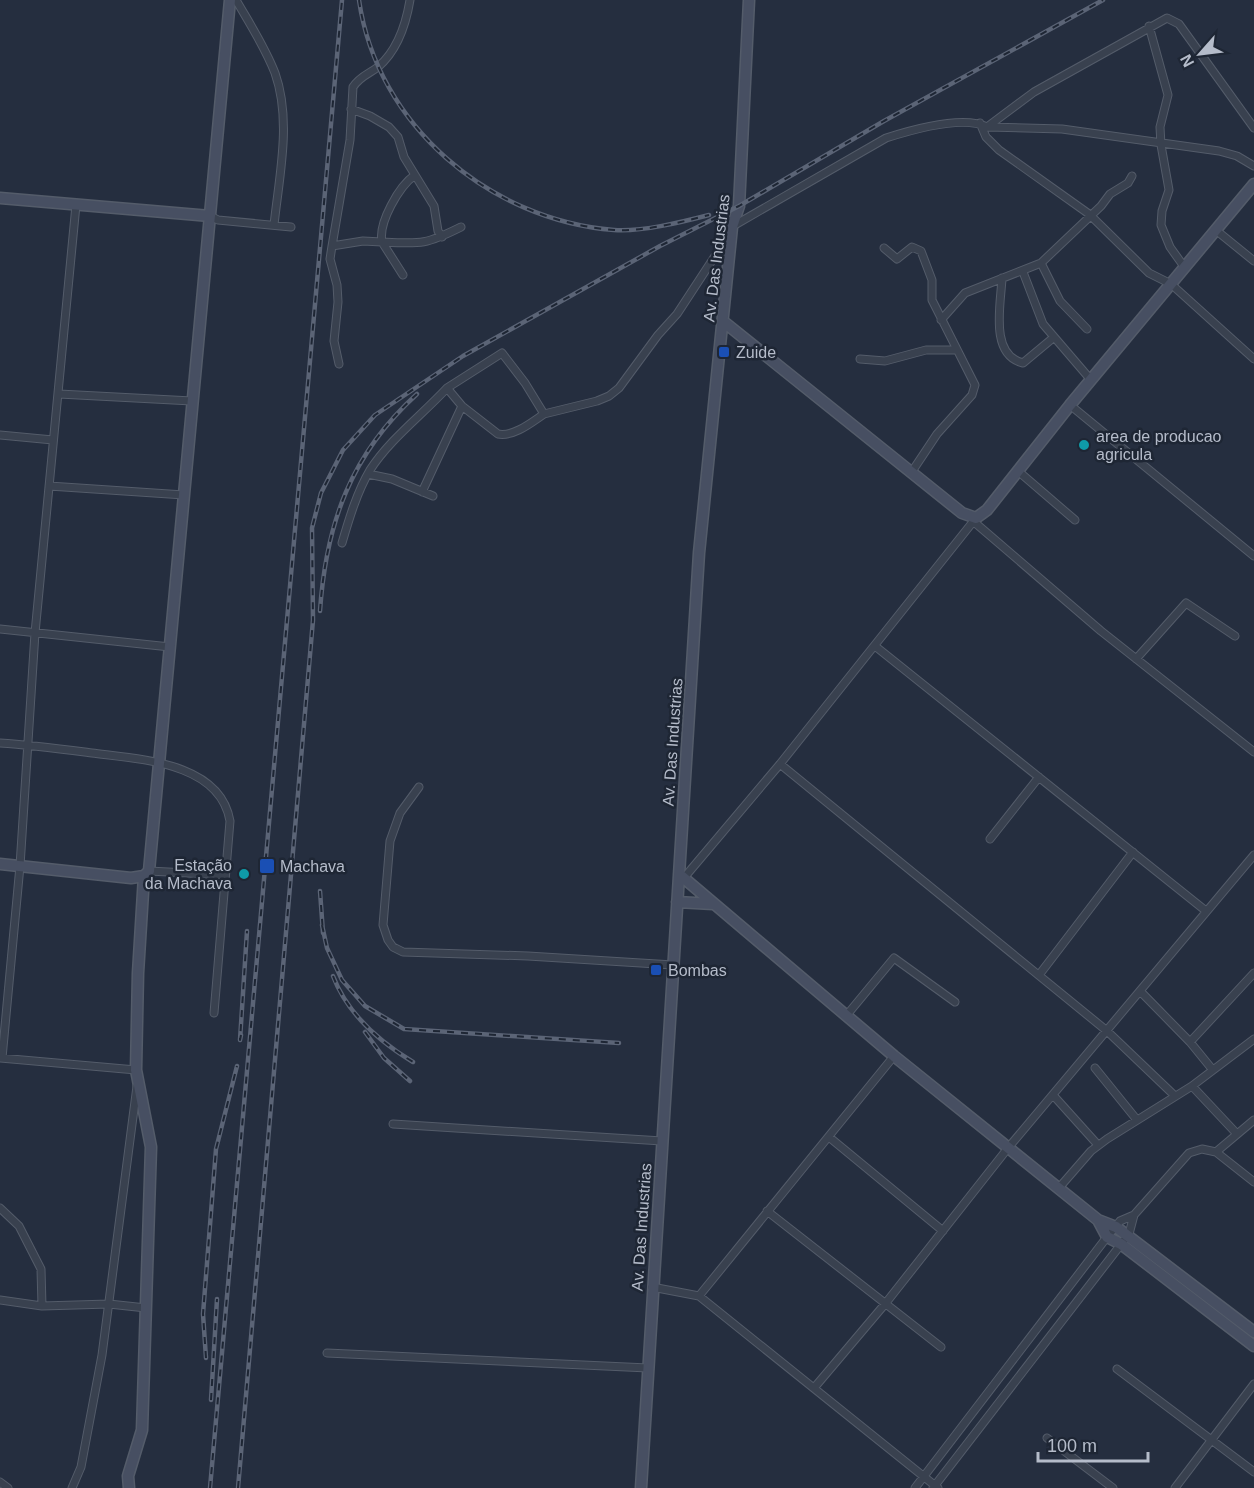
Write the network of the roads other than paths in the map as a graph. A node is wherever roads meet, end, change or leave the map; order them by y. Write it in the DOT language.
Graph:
graph roads {
  1 [pos="230,0"];
  2 [pos="236,0"];
  3 [pos="410,0"];
  4 [pos="749,0"];
  5 [pos="1149,26"];
  6 [pos="351,110"];
  7 [pos="980,123"];
  8 [pos="987,127"];
  9 [pos="1254,128"];
  10 [pos="1161,145"];
  11 [pos="1254,166"];
  12 [pos="415,175"];
  13 [pos="1132,176"];
  14 [pos="1254,184"];
  15 [pos="0,198"];
  16 [pos="76,205"];
  17 [pos="1089,214"];
  18 [pos="210,216"];
  19 [pos="274,225"];
  20 [pos="291,227"];
  21 [pos="732,227"];
  22 [pos="461,228"];
  23 [pos="1217,231"];
  24 [pos="442,237"];
  25 [pos="382,242"];
  26 [pos="731,244"];
  27 [pos="332,246"];
  28 [pos="884,248"];
  29 [pos="1254,261"];
  30 [pos="1041,263"];
  31 [pos="1185,268"];
  32 [pos="1023,272"];
  33 [pos="403,275"];
  34 [pos="1002,278"];
  35 [pos="1171,284"];
  36 [pos="941,320"];
  37 [pos="724,322"];
  38 [pos="1087,329"];
  39 [pos="1053,338"];
  40 [pos="955,350"];
  41 [pos="860,358"];
  42 [pos="1254,358"];
  43 [pos="339,364"];
  44 [pos="1091,380"];
  45 [pos="447,388"];
  46 [pos="59,394"];
  47 [pos="192,401"];
  48 [pos="1070,405"];
  49 [pos="462,406"];
  50 [pos="544,414"];
  51 [pos="0,435"];
  52 [pos="53,440"];
  53 [pos="1018,471"];
  54 [pos="911,473"];
  55 [pos="368,474"];
  56 [pos="49,486"];
  57 [pos="422,492"];
  58 [pos="184,495"];
  59 [pos="434,496"];
  60 [pos="975,520"];
  61 [pos="1075,520"];
  62 [pos="342,543"];
  63 [pos="1254,556"];
  64 [pos="0,629"];
  65 [pos="35,633"];
  66 [pos="1235,636"];
  67 [pos="875,646"];
  68 [pos="170,647"];
  69 [pos="1136,659"];
  70 [pos="0,743"];
  71 [pos="27,745"];
  72 [pos="1254,752"];
  73 [pos="160,762"];
  74 [pos="780,764"];
  75 [pos="1039,777"];
  76 [pos="419,786"];
  77 [pos="990,839"];
  78 [pos="1133,852"];
  79 [pos="1254,855"];
  80 [pos="0,864"];
  81 [pos="20,866"];
  82 [pos="146,873"];
  83 [pos="225,874"];
  84 [pos="681,876"];
  85 [pos="677,902"];
  86 [pos="713,904"];
  87 [pos="1206,910"];
  88 [pos="673,965"];
  89 [pos="1254,973"];
  90 [pos="1039,975"];
  91 [pos="1141,992"];
  92 [pos="955,1002"];
  93 [pos="214,1013"];
  94 [pos="846,1016"];
  95 [pos="1107,1031"];
  96 [pos="1254,1039"];
  97 [pos="1190,1042"];
  98 [pos="894,1056"];
  99 [pos="1,1058"];
  100 [pos="1095,1068"];
  101 [pos="1212,1069"];
  102 [pos="137,1074"];
  103 [pos="1192,1086"];
  104 [pos="1053,1095"];
  105 [pos="1175,1096"];
  106 [pos="1254,1119"];
  107 [pos="1137,1120"];
  108 [pos="393,1124"];
  109 [pos="1237,1134"];
  110 [pos="830,1137"];
  111 [pos="662,1141"];
  112 [pos="1098,1145"];
  113 [pos="1008,1148"];
  114 [pos="1216,1152"];
  115 [pos="1254,1182"];
  116 [pos="1058,1189"];
  117 [pos="0,1208"];
  118 [pos="767,1212"];
  119 [pos="1134,1215"];
  120 [pos="1098,1221"];
  121 [pos="1116,1227"];
  122 [pos="943,1231"];
  123 [pos="1107,1237"];
  124 [pos="1124,1240"];
  125 [pos="1089,1261"];
  126 [pos="1101,1270"];
  127 [pos="652,1287"];
  128 [pos="699,1296"];
  129 [pos="0,1300"];
  130 [pos="885,1304"];
  131 [pos="109,1305"];
  132 [pos="42,1306"];
  133 [pos="146,1308"];
  134 [pos="1254,1332"];
  135 [pos="1033,1334"];
  136 [pos="1045,1342"];
  137 [pos="1254,1346"];
  138 [pos="941,1347"];
  139 [pos="327,1353"];
  140 [pos="648,1368"];
  141 [pos="1117,1368"];
  142 [pos="1254,1383"];
  143 [pos="814,1388"];
  144 [pos="1047,1438"];
  145 [pos="1210,1439"];
  146 [pos="1254,1472"];
  147 [pos="924,1477"];
  148 [pos="0,1482"];
  149 [pos="935,1487"];
  150 [pos="8,1488"];
  151 [pos="72,1488"];
  152 [pos="129,1488"];
  153 [pos="641,1488"];
  154 [pos="915,1488"];
  155 [pos="1113,1488"];
  156 [pos="1175,1488"];
  1 -- 18 [label="street"];
  2 -- 19 [label="street"];
  3 -- 6 [label="street"];
  4 -- 21 [label="street, Av. Das Industrias"];
  5 -- 8 [label="street"];
  5 -- 9 [label="street"];
  5 -- 10 [label="street"];
  6 -- 12 [label="street"];
  6 -- 27 [label="street"];
  7 -- 8 [label="street"];
  7 -- 17 [label="street"];
  7 -- 21 [label="street"];
  8 -- 10 [label="street"];
  10 -- 11 [label="street"];
  10 -- 31 [label="street"];
  12 -- 24 [label="street"];
  12 -- 25 [label="street"];
  13 -- 17 [label="street"];
  14 -- 23 [label="street"];
  15 -- 16 [label="street"];
  16 -- 18 [label="street"];
  16 -- 46 [label="street"];
  17 -- 30 [label="street"];
  17 -- 35 [label="street"];
  18 -- 19 [label="street"];
  18 -- 47 [label="street"];
  19 -- 20 [label="street"];
  21 -- 26 [label="street, Av. Das Industrias"];
  22 -- 24 [label="street"];
  23 -- 29 [label="street"];
  23 -- 31 [label="street"];
  24 -- 25 [label="street"];
  25 -- 27 [label="street"];
  25 -- 33 [label="street"];
  26 -- 37 [label="street, Av. Das Industrias"];
  26 -- 50 [label="street"];
  27 -- 43 [label="street"];
  28 -- 36 [label="street"];
  30 -- 32 [label="street"];
  30 -- 38 [label="street"];
  31 -- 35 [label="street"];
  32 -- 34 [label="street"];
  32 -- 39 [label="street"];
  34 -- 36 [label="street"];
  34 -- 39 [label="street"];
  35 -- 42 [label="street"];
  35 -- 44 [label="street"];
  36 -- 40 [label="street"];
  37 -- 54 [label="street"];
  37 -- 84 [label="street, Av. Das Industrias"];
  39 -- 44 [label="street"];
  40 -- 41 [label="street"];
  40 -- 54 [label="street"];
  44 -- 48 [label="street"];
  45 -- 49 [label="street"];
  45 -- 50 [label="street"];
  45 -- 55 [label="street"];
  46 -- 47 [label="street"];
  46 -- 52 [label="street"];
  47 -- 58 [label="street"];
  48 -- 53 [label="street"];
  48 -- 63 [label="street"];
  49 -- 50 [label="street"];
  49 -- 57 [label="street"];
  51 -- 52 [label="street"];
  52 -- 56 [label="street"];
  53 -- 60 [label="street"];
  53 -- 61 [label="street"];
  54 -- 60 [label="street"];
  55 -- 57 [label="street"];
  55 -- 62 [label="street"];
  56 -- 58 [label="street"];
  56 -- 65 [label="street"];
  57 -- 59 [label="street"];
  58 -- 68 [label="street"];
  60 -- 67 [label="street"];
  60 -- 69 [label="street"];
  64 -- 65 [label="street"];
  65 -- 68 [label="street"];
  65 -- 71 [label="street"];
  66 -- 69 [label="street"];
  67 -- 74 [label="street"];
  67 -- 75 [label="street"];
  68 -- 73 [label="street"];
  69 -- 72 [label="street"];
  70 -- 71 [label="street"];
  71 -- 73 [label="street"];
  71 -- 81 [label="street"];
  73 -- 82 [label="street"];
  73 -- 83 [label="street"];
  74 -- 84 [label="street"];
  74 -- 90 [label="street"];
  75 -- 77 [label="street"];
  75 -- 78 [label="street"];
  76 -- 88 [label="street"];
  78 -- 87 [label="street"];
  78 -- 90 [label="street"];
  79 -- 87 [label="street"];
  80 -- 81 [label="street"];
  81 -- 82 [label="street"];
  81 -- 99 [label="street"];
  82 -- 83 [label="street"];
  82 -- 102 [label="street"];
  83 -- 93 [label="street"];
  84 -- 85 [label="street, Av. Das Industrias"];
  84 -- 86 [label="street"];
  85 -- 86 [label="street"];
  85 -- 88 [label="street, Av. Das Industrias"];
  86 -- 94 [label="street"];
  87 -- 91 [label="street"];
  88 -- 111 [label="street, Av. Das Industrias"];
  89 -- 97 [label="street"];
  90 -- 95 [label="street"];
  91 -- 95 [label="street"];
  91 -- 97 [label="street"];
  92 -- 94 [label="street"];
  94 -- 98 [label="street"];
  95 -- 104 [label="street"];
  95 -- 105 [label="street"];
  96 -- 101 [label="street"];
  97 -- 101 [label="street"];
  98 -- 110 [label="street"];
  98 -- 113 [label="street"];
  99 -- 102 [label="street"];
  100 -- 107 [label="street"];
  101 -- 103 [label="street"];
  102 -- 131 [label="street"];
  102 -- 133 [label="street"];
  103 -- 105 [label="street"];
  103 -- 109 [label="street"];
  104 -- 112 [label="street"];
  104 -- 113 [label="street"];
  105 -- 107 [label="street"];
  106 -- 109 [label="street"];
  107 -- 112 [label="street"];
  108 -- 111 [label="street"];
  109 -- 114 [label="street"];
  110 -- 118 [label="street"];
  110 -- 122 [label="street"];
  111 -- 127 [label="street, Av. Das Industrias"];
  112 -- 116 [label="street"];
  113 -- 116 [label="street"];
  113 -- 122 [label="street"];
  114 -- 115 [label="street"];
  114 -- 119 [label="street"];
  116 -- 120 [label="street"];
  117 -- 132 [label="street"];
  118 -- 128 [label="street"];
  118 -- 130 [label="street"];
  119 -- 121 [label="street"];
  119 -- 124 [label="street"];
  120 -- 121 [label="street"];
  120 -- 123 [label="street"];
  121 -- 123 [label="street"];
  121 -- 124 [label="street"];
  122 -- 130 [label="street"];
  123 -- 124 [label="street"];
  123 -- 125 [label="street"];
  124 -- 126 [label="street"];
  124 -- 134 [label="street"];
  124 -- 137 [label="street"];
  125 -- 126 [label="street"];
  125 -- 135 [label="street"];
  126 -- 136 [label="street"];
  127 -- 128 [label="street"];
  127 -- 140 [label="street, Av. Das Industrias"];
  128 -- 143 [label="street"];
  129 -- 132 [label="street"];
  130 -- 138 [label="street"];
  130 -- 143 [label="street"];
  131 -- 132 [label="street"];
  131 -- 133 [label="street"];
  131 -- 151 [label="street"];
  133 -- 152 [label="street"];
  135 -- 136 [label="street"];
  135 -- 147 [label="street"];
  136 -- 149 [label="street"];
  139 -- 140 [label="street"];
  140 -- 153 [label="street, Av. Das Industrias"];
  141 -- 145 [label="street"];
  142 -- 145 [label="street"];
  143 -- 147 [label="street"];
  144 -- 155 [label="street"];
  145 -- 146 [label="street"];
  145 -- 156 [label="street"];
  147 -- 149 [label="street"];
  147 -- 154 [label="street"];
  148 -- 150 [label="street"];
}
